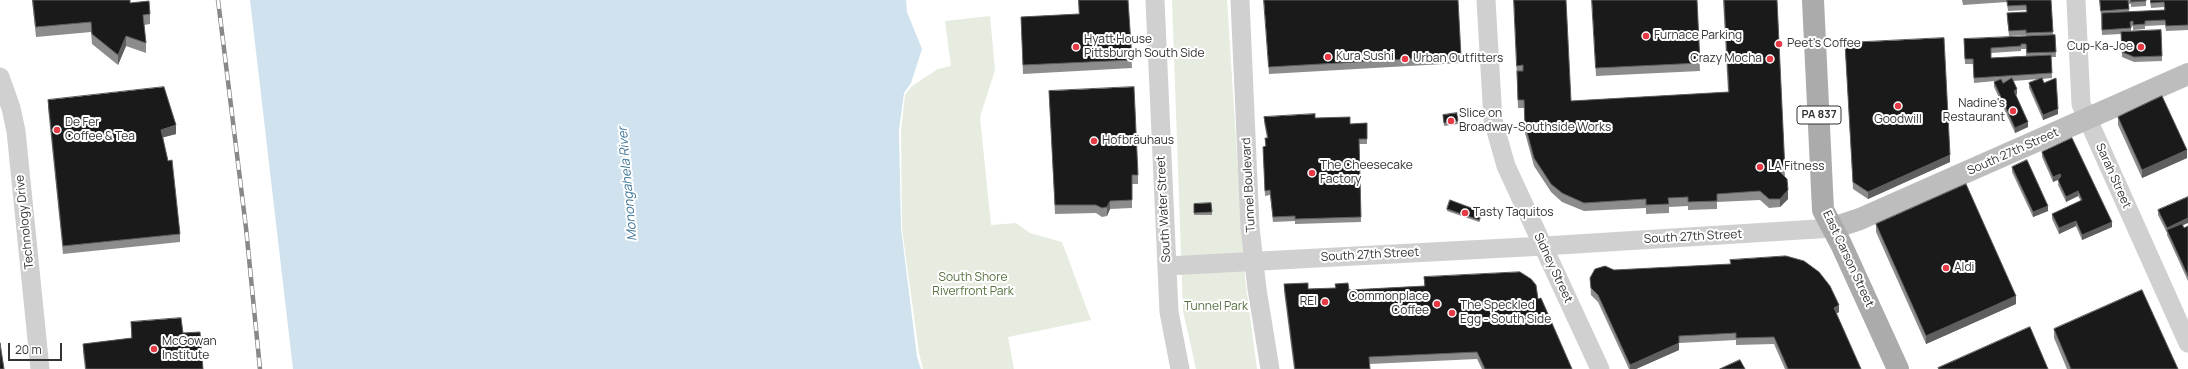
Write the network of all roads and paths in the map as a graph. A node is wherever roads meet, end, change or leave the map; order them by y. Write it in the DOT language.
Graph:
graph roads {
  1 [pos="1155,0"];
  2 [pos="1240,0"];
  3 [pos="1486,0"];
  4 [pos="1813,0"];
  5 [pos="2076,0"];
  6 [pos="2188,74"];
  7 [pos="0,76"];
  8 [pos="2088,119"];
  9 [pos="1833,228"];
  10 [pos="1544,246"];
  11 [pos="1254,262"];
  12 [pos="1167,266"];
  13 [pos="2188,343"];
  14 [pos="40,369"];
  15 [pos="1180,369"];
  16 [pos="1270,369"];
  17 [pos="1600,369"];
  18 [pos="1898,369"];
  1 -- 12 [label="street, South Water Street"];
  2 -- 11 [label="street, Tunnel Boulevard"];
  3 -- 10 [label="street, Sidney Street"];
  4 -- 9 [label="main road, East Carson Street / PA 837"];
  5 -- 8 [label="street, Sarah Street"];
  6 -- 8 [label="street, South 27th Street"];
  7 -- 14 [label="street, Technology Drive"];
  8 -- 9 [label="street, South 27th Street"];
  8 -- 13 [label="street, Sarah Street"];
  9 -- 10 [label="street, South 27th Street"];
  9 -- 18 [label="main road, East Carson Street / PA 837"];
  10 -- 11 [label="street, South 27th Street"];
  10 -- 17 [label="street, Sidney Street"];
  11 -- 12 [label="street, South 27th Street"];
  11 -- 16 [label="street, Tunnel Boulevard"];
  12 -- 15 [label="street, South Water Street"];
}
